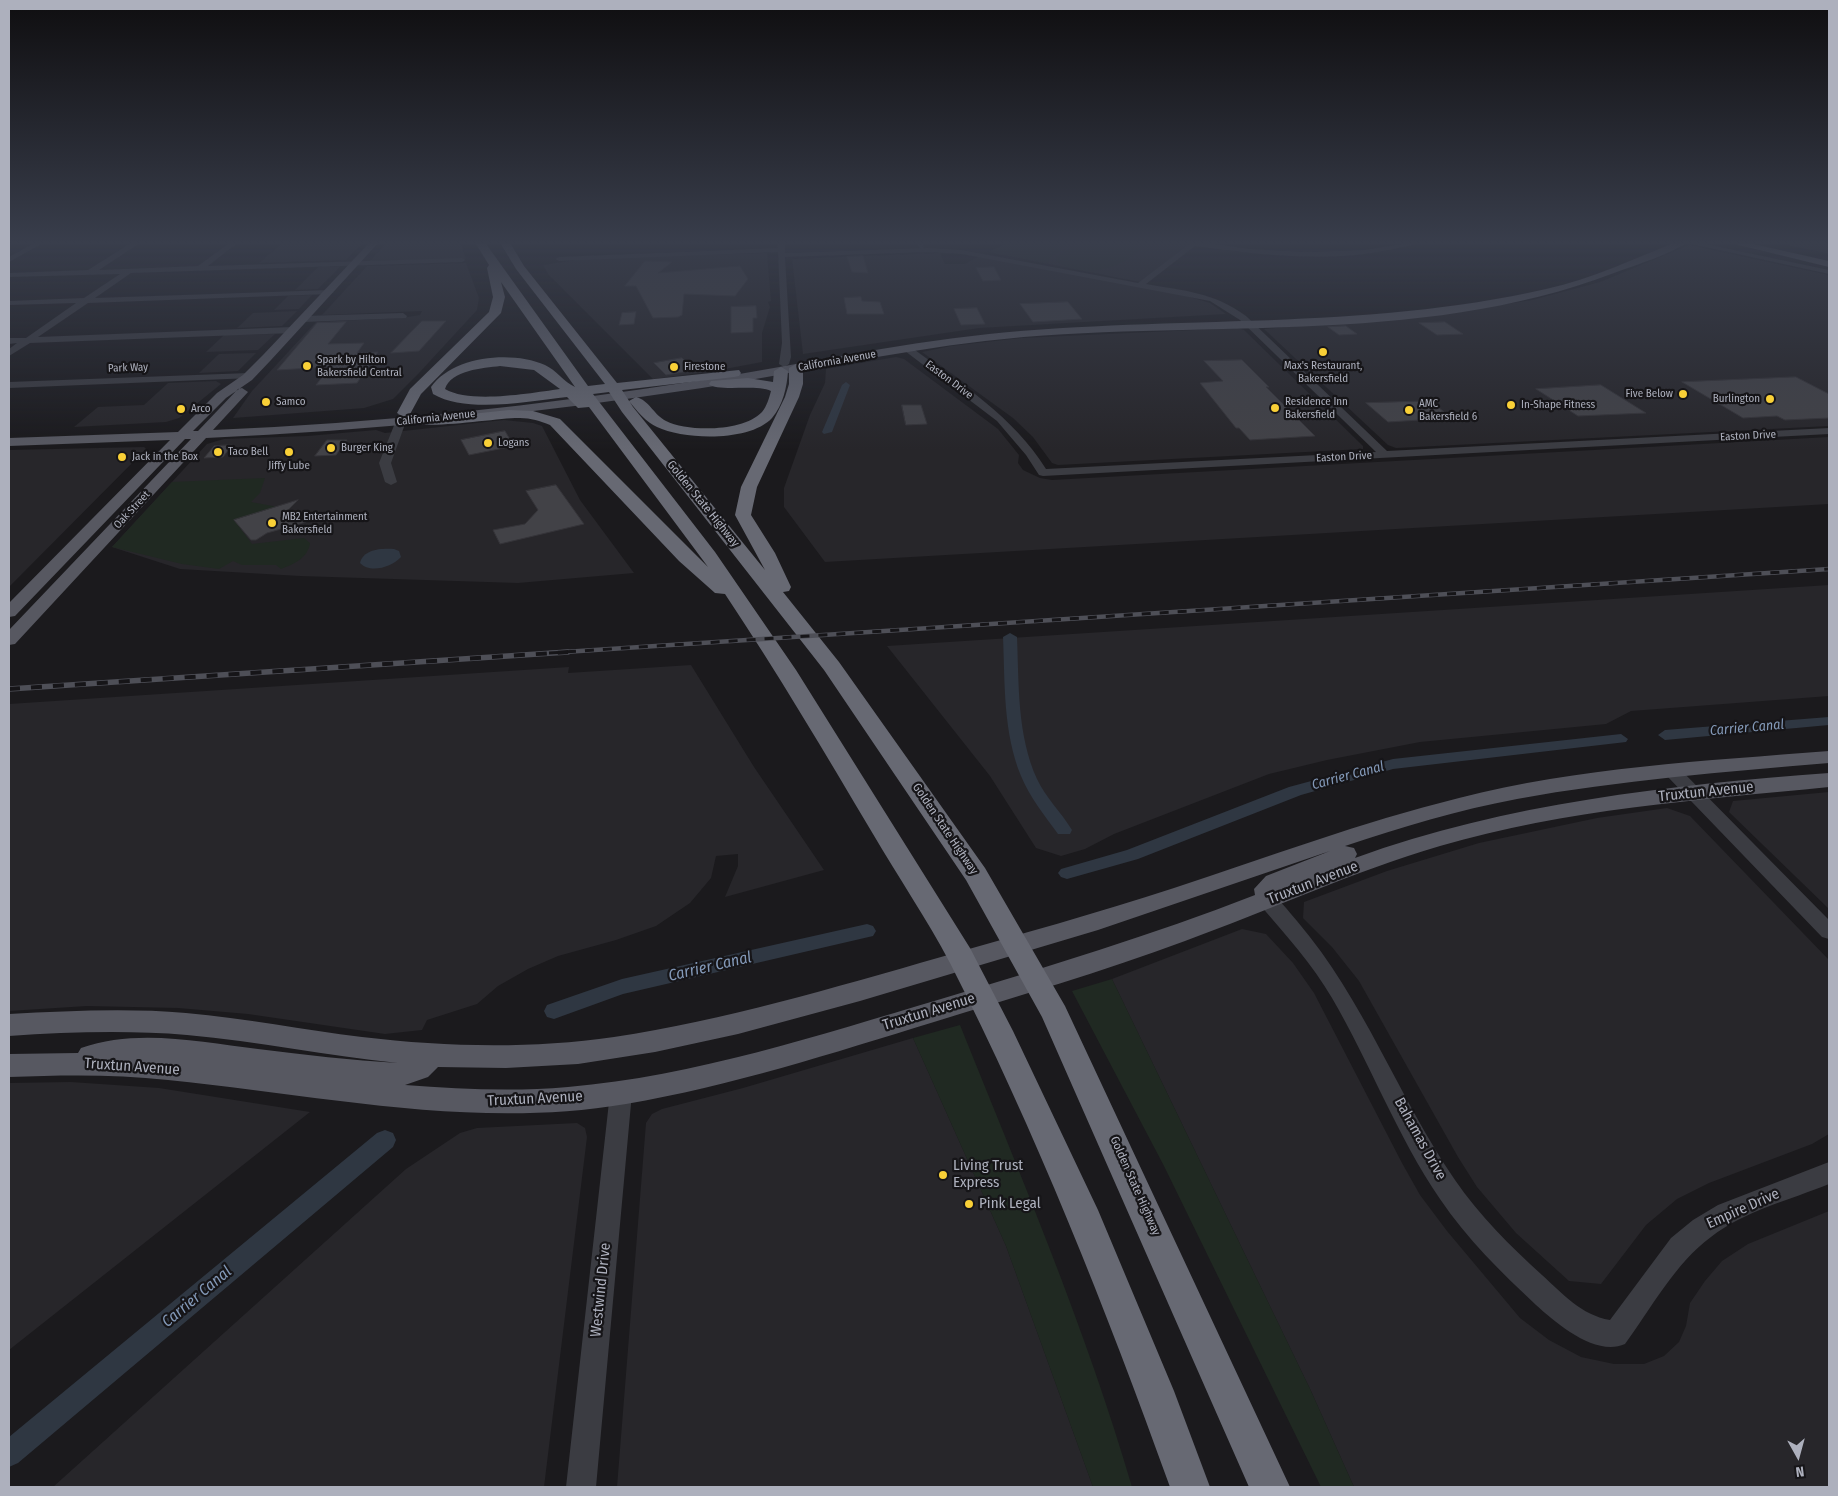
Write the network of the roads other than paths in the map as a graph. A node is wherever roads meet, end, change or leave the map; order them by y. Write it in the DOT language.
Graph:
graph roads {
  1 [pos="70,311"];
  2 [pos="312,311"];
  3 [pos="496,311"];
  4 [pos="527,311"];
  5 [pos="554,311"];
  6 [pos="784,311"];
  7 [pos="1233,311"];
  8 [pos="1377,311"];
  9 [pos="403,316"];
  10 [pos="304,319"];
  11 [pos="1246,320"];
  12 [pos="1096,324"];
  13 [pos="293,330"];
  14 [pos="1037,333"];
  15 [pos="974,336"];
  16 [pos="27,340"];
  17 [pos="9,341"];
  18 [pos="908,349"];
  19 [pos="9,353"];
  20 [pos="787,368"];
  21 [pos="734,373"];
  22 [pos="249,376"];
  23 [pos="9,385"];
  24 [pos="689,386"];
  25 [pos="778,390"];
  26 [pos="537,396"];
  27 [pos="634,408"];
  28 [pos="440,410"];
  29 [pos="595,413"];
  30 [pos="407,418"];
  31 [pos="186,430"];
  32 [pos="208,430"];
  33 [pos="1829,431"];
  34 [pos="9,434"];
  35 [pos="9,442"];
  36 [pos="1385,455"];
  37 [pos="391,482"];
  38 [pos="742,605"];
  39 [pos="9,612"];
  40 [pos="800,627"];
  41 [pos="9,640"];
  42 [pos="1829,757"];
  43 [pos="1672,771"];
  44 [pos="1829,780"];
  45 [pos="1693,794"];
  46 [pos="1415,816"];
  47 [pos="1267,900"];
  48 [pos="1829,932"];
  49 [pos="9,1025"];
  50 [pos="432,1055"];
  51 [pos="44,1064"];
  52 [pos="9,1066"];
  53 [pos="621,1093"];
  54 [pos="1829,1173"];
  55 [pos="1616,1334"];
  56 [pos="581,1487"];
  57 [pos="1190,1487"];
  58 [pos="1270,1487"];
  1 -- 16 [label="street"];
  2 -- 10 [label="main road, Oak Street"];
  3 -- 30 [label="highway"];
  4 -- 29 [label="highway"];
  5 -- 27 [label="highway, Golden State Highway"];
  6 -- 20 [label="street"];
  7 -- 11 [label="street"];
  8 -- 11 [label="main road, California Avenue"];
  9 -- 10 [label="street"];
  10 -- 13 [label="main road, Oak Street"];
  11 -- 12 [label="main road, California Avenue"];
  11 -- 14 [label="main road, California Avenue"];
  11 -- 36 [label="street"];
  12 -- 14 [label="main road"];
  12 -- 15 [label="main road, California Avenue"];
  13 -- 16 [label="street"];
  13 -- 22 [label="main road, Oak Street"];
  14 -- 15 [label="main road, California Avenue"];
  15 -- 18 [label="main road, California Avenue"];
  15 -- 20 [label="main road, California Avenue"];
  16 -- 17 [label="street"];
  16 -- 19 [label="street"];
  18 -- 20 [label="main road, California Avenue"];
  18 -- 36 [label="street, Easton Drive"];
  20 -- 21 [label="main road, California Avenue"];
  20 -- 24 [label="main road, California Avenue"];
  20 -- 25 [label="highway"];
  20 -- 40 [label="highway"];
  21 -- 26 [label="highway"];
  21 -- 28 [label="main road, California Avenue"];
  22 -- 23 [label="street, Park Way"];
  22 -- 31 [label="main road, Oak Street"];
  22 -- 32 [label="main road, Oak Street"];
  24 -- 25 [label="highway"];
  24 -- 30 [label="main road, California Avenue"];
  25 -- 27 [label="highway"];
  26 -- 28 [label="main road"];
  26 -- 29 [label="highway"];
  27 -- 40 [label="highway, Golden State Highway"];
  28 -- 30 [label="main road, California Avenue"];
  29 -- 38 [label="highway, Golden State Highway"];
  30 -- 32 [label="main road, California Avenue"];
  30 -- 37 [label="street"];
  30 -- 38 [label="highway"];
  31 -- 32 [label="main road, California Avenue"];
  31 -- 34 [label="main road, California Avenue"];
  31 -- 35 [label="main road, California Avenue"];
  31 -- 39 [label="main road, Oak Street"];
  32 -- 41 [label="main road, Oak Street"];
  33 -- 36 [label="street, Easton Drive"];
  38 -- 57 [label="highway, Golden State Highway"];
  40 -- 58 [label="highway, Golden State Highway"];
  42 -- 43 [label="main road, Truxtun Avenue"];
  43 -- 45 [label="street"];
  43 -- 46 [label="main road, Truxtun Avenue"];
  44 -- 45 [label="main road, Truxtun Avenue"];
  45 -- 47 [label="main road, Truxtun Avenue"];
  45 -- 48 [label="street"];
  46 -- 47 [label="main road"];
  46 -- 50 [label="main road, Truxtun Avenue"];
  47 -- 53 [label="main road, Truxtun Avenue"];
  47 -- 55 [label="street, Bahamas Drive"];
  49 -- 50 [label="main road, Truxtun Avenue"];
  50 -- 51 [label="main road"];
  51 -- 52 [label="main road, Truxtun Avenue"];
  51 -- 53 [label="main road, Truxtun Avenue"];
  53 -- 56 [label="street, Westwind Drive"];
  54 -- 55 [label="street, Empire Drive"];
}
